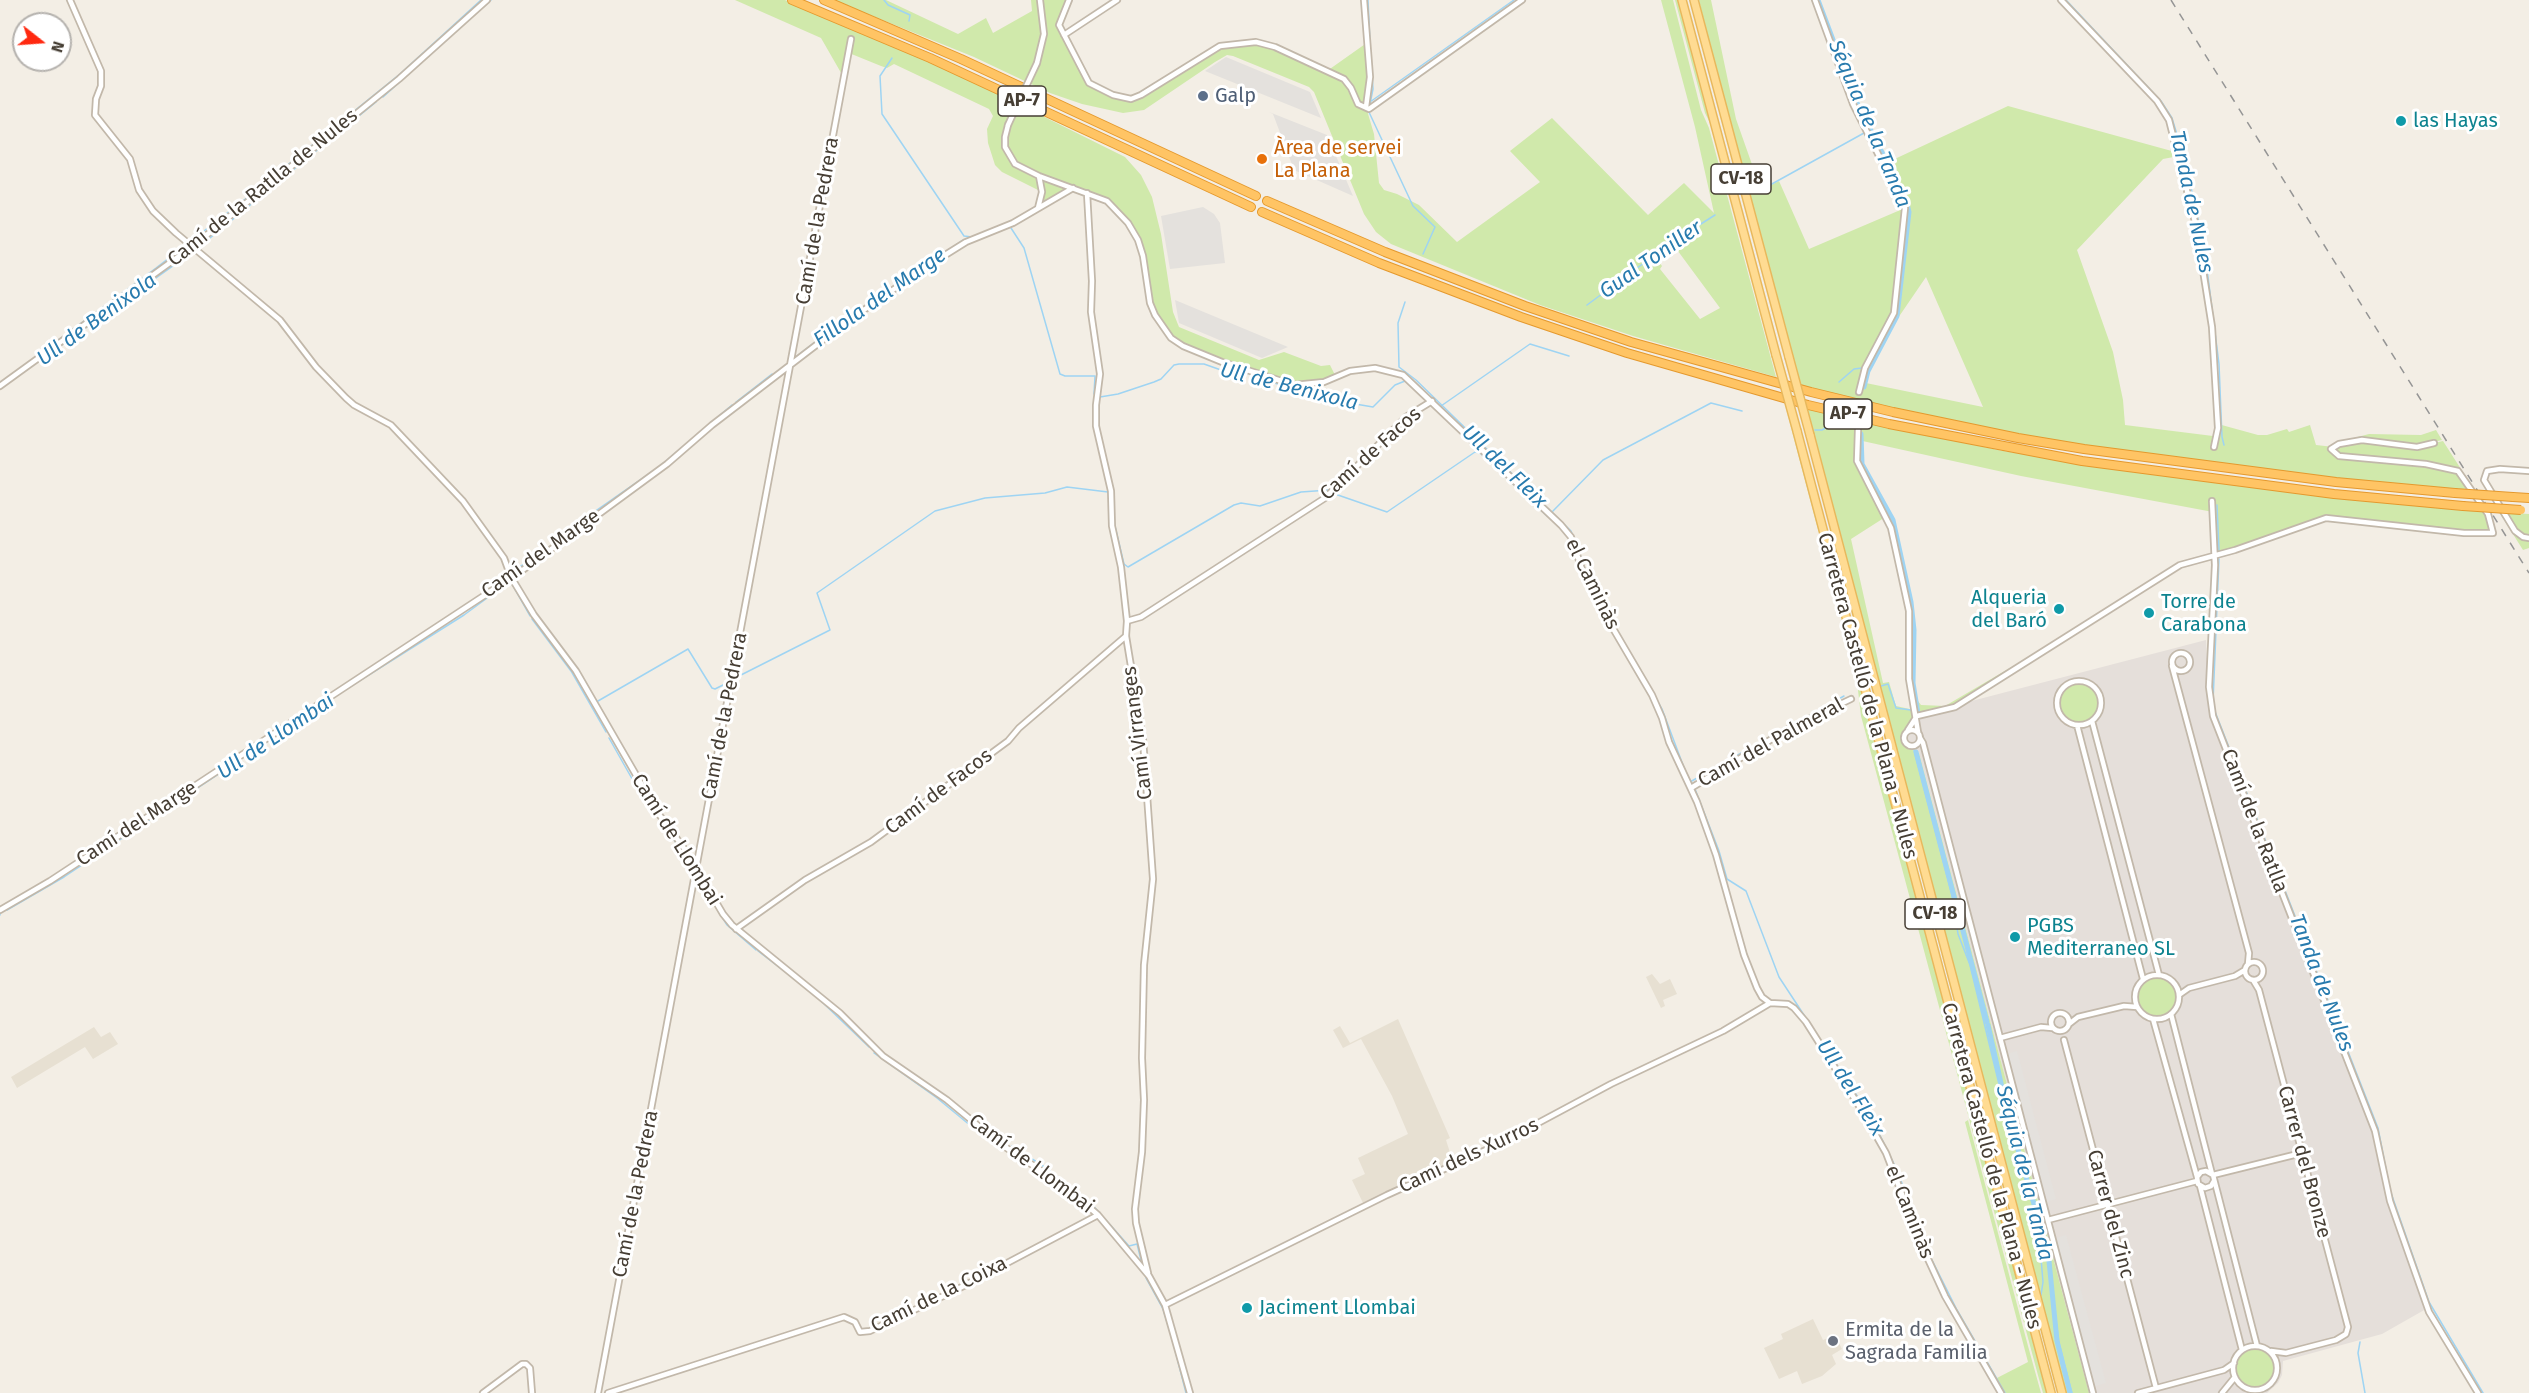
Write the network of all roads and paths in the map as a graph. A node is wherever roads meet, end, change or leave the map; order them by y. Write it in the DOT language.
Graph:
graph roads {
  1 [pos="70,0"];
  2 [pos="487,0"];
  3 [pos="792,0"];
  4 [pos="824,0"];
  5 [pos="1040,0"];
  6 [pos="1069,0"];
  7 [pos="1117,0"];
  8 [pos="1364,0"];
  9 [pos="1522,0"];
  10 [pos="1682,0"];
  11 [pos="1695,0"];
  12 [pos="1815,0"];
  13 [pos="2061,0"];
  14 [pos="1064,35"];
  15 [pos="851,39"];
  16 [pos="1366,107"];
  17 [pos="1039,176"];
  18 [pos="1073,188"];
  19 [pos="1087,193"];
  20 [pos="1256,196"];
  21 [pos="1266,201"];
  22 [pos="1251,207"];
  23 [pos="1038,209"];
  24 [pos="1262,212"];
  25 [pos="189,244"];
  26 [pos="791,365"];
  27 [pos="0,386"];
  28 [pos="1859,392"];
  29 [pos="1432,401"];
  30 [pos="1858,430"];
  31 [pos="2434,443"];
  32 [pos="2214,447"];
  33 [pos="2529,471"];
  34 [pos="2529,498"];
  35 [pos="2212,501"];
  36 [pos="2525,510"];
  37 [pos="2529,538"];
  38 [pos="2215,554"];
  39 [pos="511,577"];
  40 [pos="1127,621"];
  41 [pos="1126,636"];
  42 [pos="2172,666"];
  43 [pos="2183,671"];
  44 [pos="2179,687"];
  45 [pos="1851,699"];
  46 [pos="1917,716"];
  47 [pos="2092,721"];
  48 [pos="2077,725"];
  49 [pos="1908,730"];
  50 [pos="1919,735"];
  51 [pos="1915,746"];
  52 [pos="1927,758"];
  53 [pos="1691,788"];
  54 [pos="697,867"];
  55 [pos="0,910"];
  56 [pos="736,928"];
  57 [pos="2249,953"];
  58 [pos="2256,962"];
  59 [pos="2248,964"];
  60 [pos="2245,970"];
  61 [pos="2160,975"];
  62 [pos="2235,976"];
  63 [pos="2260,977"];
  64 [pos="2144,979"];
  65 [pos="2250,979"];
  66 [pos="2177,988"];
  67 [pos="2189,988"];
  68 [pos="2259,990"];
  69 [pos="2179,995"];
  70 [pos="2135,997"];
  71 [pos="1770,1003"];
  72 [pos="2124,1005"];
  73 [pos="2137,1007"];
  74 [pos="2171,1014"];
  75 [pos="2067,1016"];
  76 [pos="2078,1017"];
  77 [pos="2153,1019"];
  78 [pos="2051,1021"];
  79 [pos="2041,1027"];
  80 [pos="2067,1027"];
  81 [pos="2052,1028"];
  82 [pos="2059,1032"];
  83 [pos="2000,1038"];
  84 [pos="2064,1040"];
  85 [pos="2302,1153"];
  86 [pos="2213,1177"];
  87 [pos="2198,1181"];
  88 [pos="2108,1204"];
  89 [pos="1098,1215"];
  90 [pos="2048,1220"];
  91 [pos="1149,1276"];
  92 [pos="1165,1305"];
  93 [pos="2257,1346"];
  94 [pos="2242,1350"];
  95 [pos="2271,1351"];
  96 [pos="2286,1353"];
  97 [pos="2277,1362"];
  98 [pos="2234,1363"];
  99 [pos="2224,1370"];
  100 [pos="2234,1375"];
  101 [pos="2156,1388"];
  102 [pos="2245,1388"];
  103 [pos="483,1393"];
  104 [pos="532,1393"];
  105 [pos="598,1393"];
  106 [pos="608,1393"];
  107 [pos="1190,1393"];
  108 [pos="2001,1393"];
  109 [pos="2050,1393"];
  110 [pos="2062,1393"];
  111 [pos="2093,1393"];
  112 [pos="2138,1393"];
  113 [pos="2222,1393"];
  114 [pos="2239,1393"];
  115 [pos="2478,1393"];
  1 -- 25 [label="street, Camí de Llombai"];
  2 -- 25 [label="street, Camí de la Ratlla de Nules"];
  3 -- 22 [label="highway, AP-7"];
  4 -- 20 [label="highway, AP-7"];
  5 -- 17 [label="street, el Caminàs, bridge"];
  6 -- 14 [label="street"];
  7 -- 14 [label="street"];
  8 -- 16 [label="street"];
  9 -- 16 [label="street"];
  10 -- 109 [label="main road, Carretera Castelló de la Plana - Nules / CV-18, bridge"];
  11 -- 110 [label="main road, Carretera Castelló de la Plana - Nules / CV-18, bridge"];
  12 -- 28 [label="street"];
  13 -- 32 [label="street"];
  14 -- 16 [label="street"];
  15 -- 26 [label="street, Camí de la Pedrera"];
  17 -- 18 [label="street, el Caminàs"];
  17 -- 23 [label="street"];
  18 -- 19 [label="street, el Caminàs"];
  18 -- 23 [label="street, Camí del Marge"];
  19 -- 29 [label="street, el Caminàs"];
  19 -- 40 [label="street, Camí Virranges"];
  21 -- 34 [label="highway, AP-7, bridge"];
  23 -- 26 [label="street, Camí del Marge"];
  24 -- 36 [label="highway, AP-7, bridge"];
  25 -- 27 [label="street, Camí de la Ratlla de Nules"];
  25 -- 39 [label="street, Camí de Llombai"];
  26 -- 39 [label="street, Camí del Marge"];
  26 -- 54 [label="street, Camí de la Pedrera"];
  29 -- 40 [label="street, Camí de Facos"];
  29 -- 53 [label="street, el Caminàs"];
  30 -- 46 [label="street"];
  31 -- 38 [label="street"];
  33 -- 37 [label="street"];
  35 -- 38 [label="street, Camí de la Ratlla"];
  38 -- 46 [label="street"];
  38 -- 115 [label="street, Camí de la Ratlla"];
  39 -- 54 [label="street, Camí de Llombai"];
  39 -- 55 [label="street, Camí del Marge"];
  40 -- 41 [label="street, Camí Virranges"];
  41 -- 56 [label="street, Camí de Facos"];
  41 -- 91 [label="street, Camí Virranges"];
  42 -- 43 [label="street"];
  42 -- 43 [label="street"];
  42 -- 44 [label="street"];
  43 -- 44 [label="street"];
  44 -- 57 [label="street"];
  45 -- 53 [label="street, Camí del Palmeral"];
  46 -- 49 [label="street"];
  46 -- 50 [label="street"];
  47 -- 48 [label="street"];
  47 -- 48 [label="street"];
  47 -- 61 [label="street"];
  48 -- 64 [label="street"];
  49 -- 50 [label="street"];
  49 -- 51 [label="street"];
  50 -- 51 [label="street"];
  50 -- 52 [label="street"];
  51 -- 52 [label="street"];
  52 -- 83 [label="street"];
  53 -- 71 [label="street, el Caminàs"];
  54 -- 56 [label="street, Camí de Llombai"];
  54 -- 105 [label="street, Camí de la Pedrera"];
  56 -- 89 [label="street, Camí de Llombai"];
  57 -- 58 [label="street"];
  57 -- 59 [label="street"];
  58 -- 59 [label="street"];
  58 -- 63 [label="street"];
  59 -- 60 [label="street"];
  60 -- 62 [label="street"];
  60 -- 65 [label="street"];
  61 -- 64 [label="street"];
  61 -- 66 [label="street"];
  62 -- 65 [label="street"];
  62 -- 67 [label="street"];
  63 -- 65 [label="street"];
  63 -- 68 [label="street, Carrer del Bronze"];
  64 -- 70 [label="street"];
  65 -- 68 [label="street, Carrer del Bronze"];
  66 -- 67 [label="street"];
  66 -- 69 [label="street"];
  67 -- 69 [label="street"];
  68 -- 85 [label="street, Carrer del Bronze"];
  69 -- 74 [label="street"];
  70 -- 72 [label="street"];
  70 -- 73 [label="street"];
  71 -- 92 [label="street, Camí dels Xurros"];
  71 -- 108 [label="street, el Caminàs"];
  72 -- 73 [label="street"];
  72 -- 76 [label="street"];
  73 -- 77 [label="street"];
  74 -- 77 [label="street"];
  74 -- 86 [label="street"];
  75 -- 76 [label="street"];
  75 -- 78 [label="street"];
  75 -- 80 [label="street"];
  76 -- 80 [label="street"];
  77 -- 87 [label="street"];
  78 -- 79 [label="street"];
  78 -- 81 [label="street"];
  79 -- 81 [label="street"];
  79 -- 83 [label="street"];
  80 -- 82 [label="street"];
  80 -- 84 [label="street, Carrer del Zinc"];
  81 -- 82 [label="street"];
  82 -- 84 [label="street, Carrer del Zinc"];
  83 -- 90 [label="street"];
  84 -- 88 [label="street, Carrer del Zinc"];
  85 -- 86 [label="street"];
  85 -- 96 [label="street, Carrer del Bronze"];
  86 -- 87 [label="street"];
  86 -- 87 [label="street"];
  86 -- 93 [label="street"];
  87 -- 88 [label="street"];
  87 -- 94 [label="street"];
  88 -- 90 [label="street"];
  88 -- 101 [label="street, Carrer del Zinc"];
  89 -- 91 [label="street, Camí de Llombai"];
  89 -- 106 [label="street, Camí de la Coixa"];
  90 -- 111 [label="street"];
  91 -- 92 [label="street, Camí de Llombai"];
  92 -- 107 [label="street, Camí de Llombai"];
  93 -- 94 [label="street"];
  93 -- 95 [label="street"];
  94 -- 98 [label="street"];
  95 -- 96 [label="street"];
  95 -- 97 [label="street"];
  96 -- 97 [label="street"];
  97 -- 102 [label="street"];
  98 -- 99 [label="street"];
  98 -- 100 [label="street"];
  99 -- 100 [label="street"];
  99 -- 101 [label="street"];
  100 -- 102 [label="street"];
  100 -- 113 [label="street"];
  101 -- 112 [label="street"];
  102 -- 114 [label="street"];
  103 -- 104 [label="street"];
}
